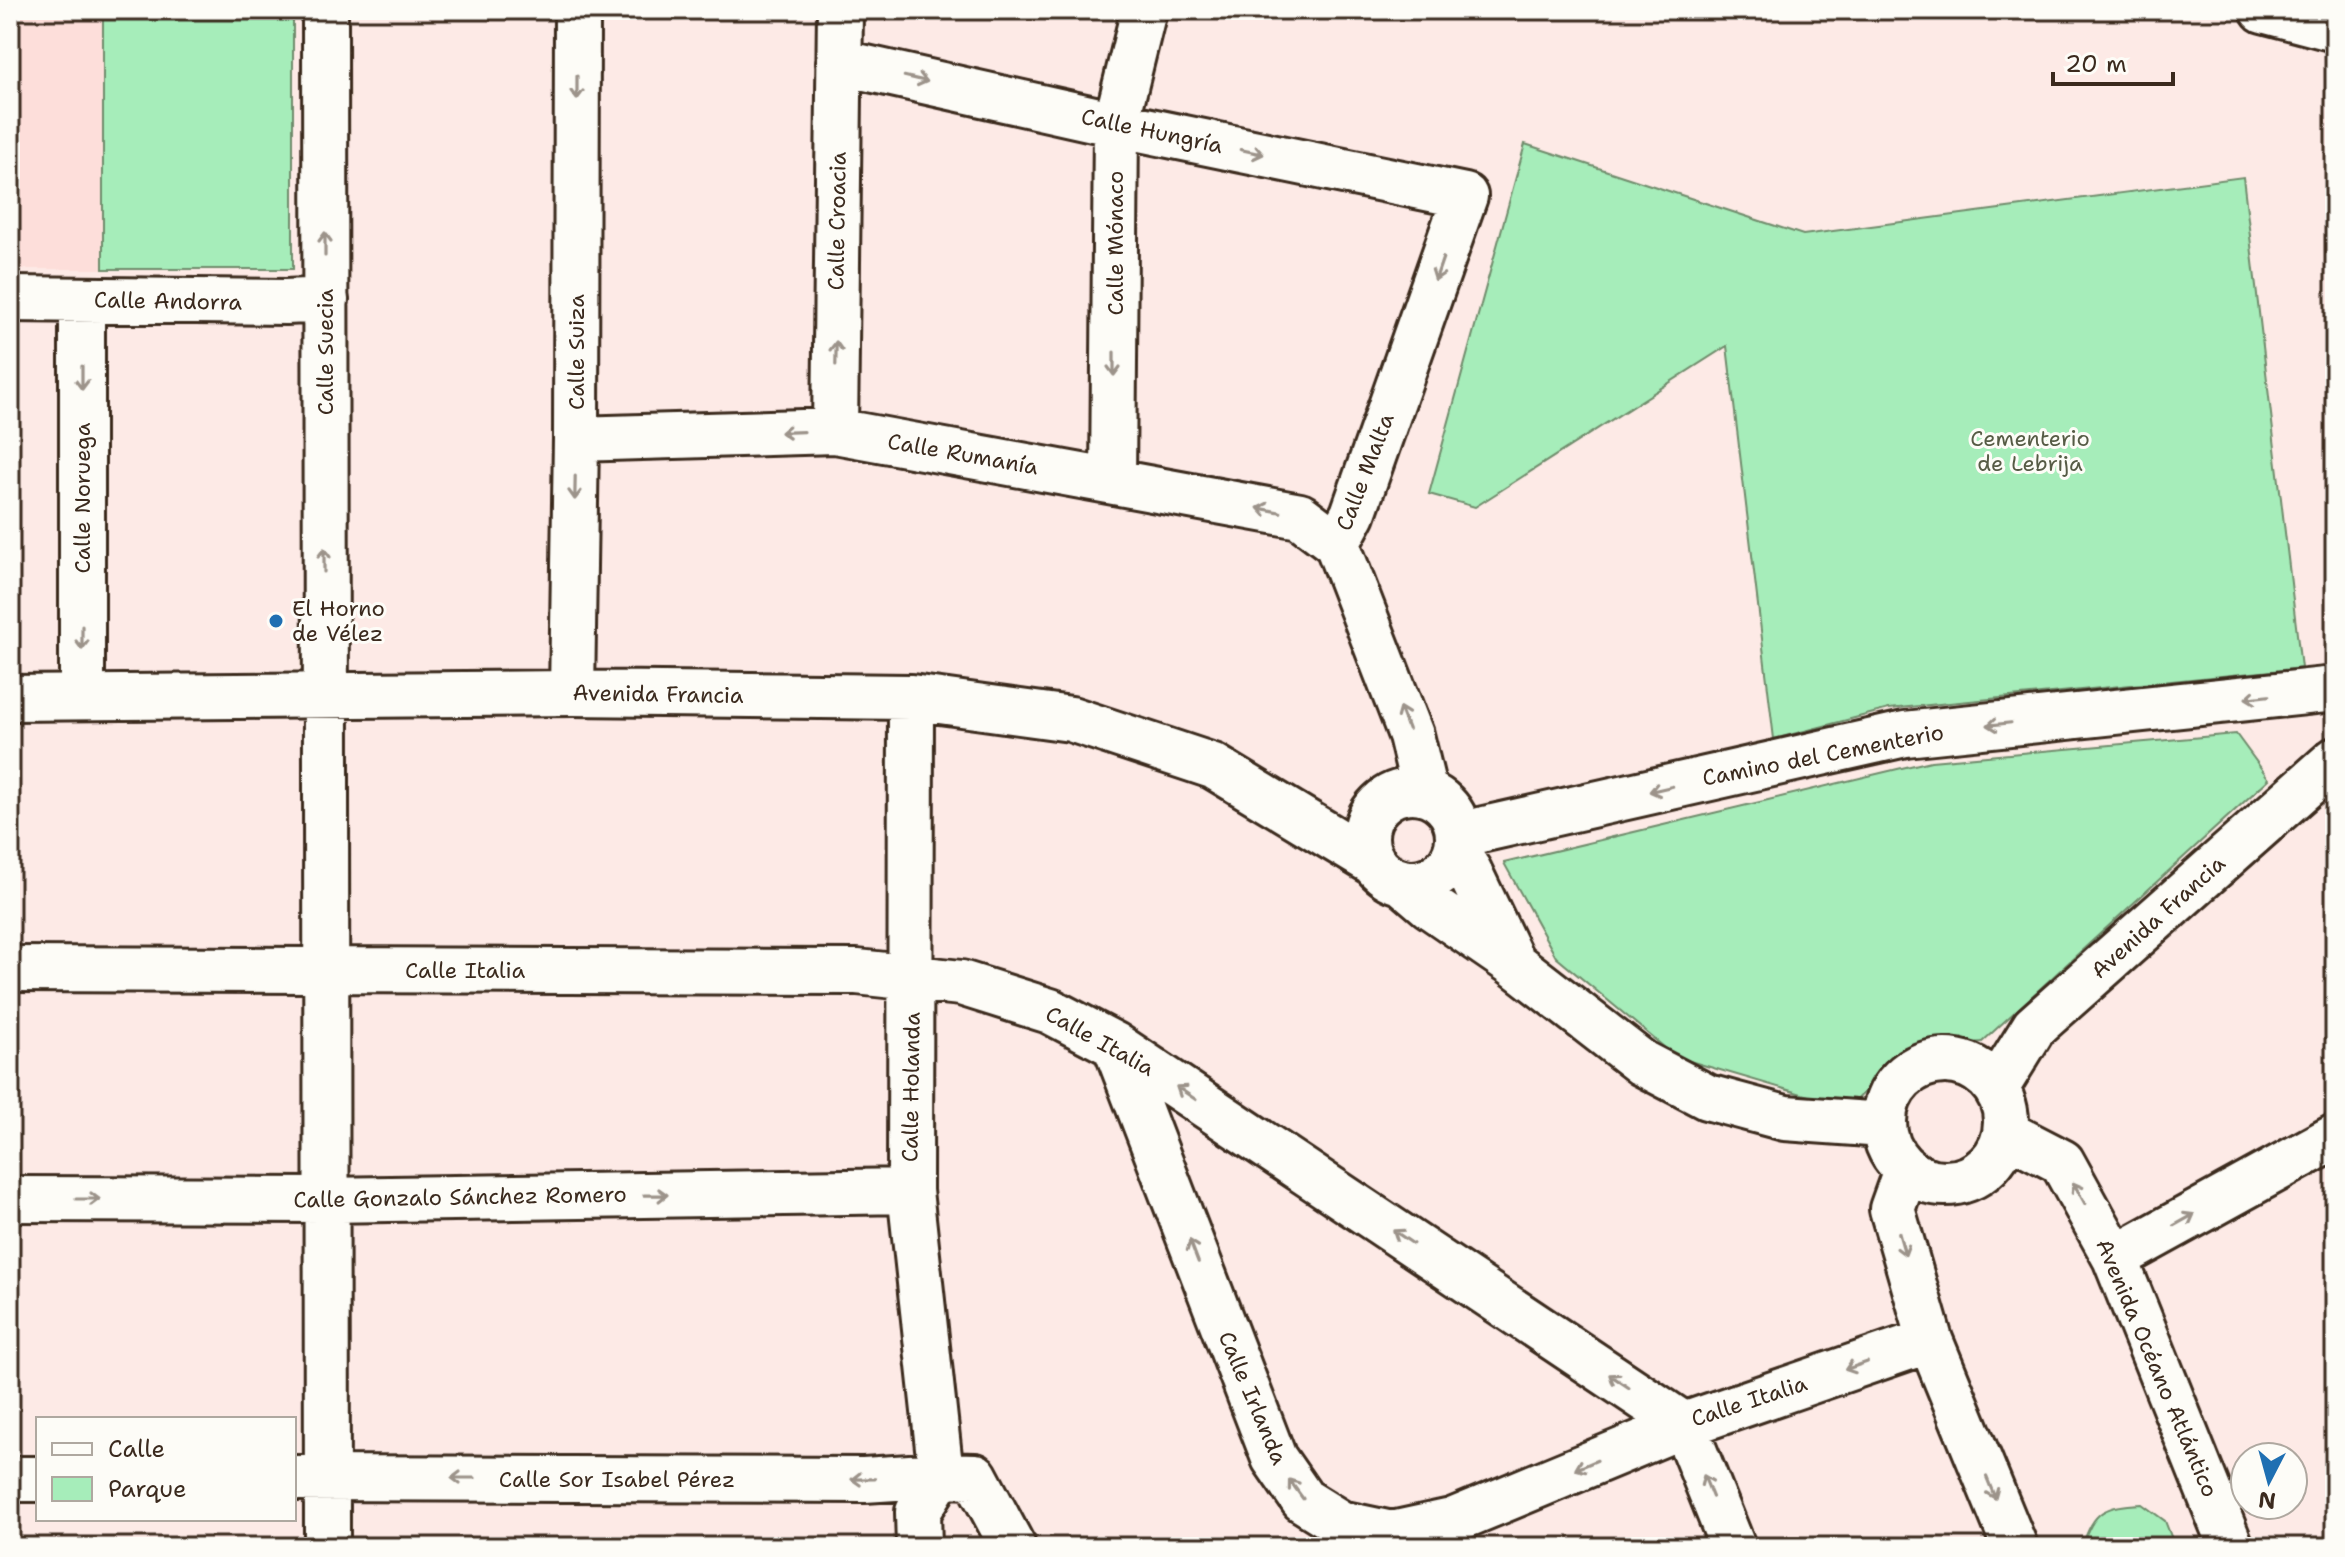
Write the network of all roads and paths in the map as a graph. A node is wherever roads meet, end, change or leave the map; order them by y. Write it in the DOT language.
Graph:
graph roads {
  1 [pos="325,10"];
  2 [pos="577,10"];
  3 [pos="840,10"];
  4 [pos="1144,10"];
  5 [pos="2263,10"];
  6 [pos="2335,29"];
  7 [pos="839,62"];
  8 [pos="1116,124"];
  9 [pos="1465,196"];
  10 [pos="10,299"];
  11 [pos="82,300"];
  12 [pos="326,300"];
  13 [pos="835,431"];
  14 [pos="576,439"];
  15 [pos="1113,481"];
  16 [pos="1337,544"];
  17 [pos="2335,689"];
  18 [pos="572,693"];
  19 [pos="324,694"];
  20 [pos="82,697"];
  21 [pos="911,697"];
  22 [pos="10,698"];
  23 [pos="2335,760"];
  24 [pos="1425,793"];
  25 [pos="1382,802"];
  26 [pos="1285,807"];
  27 [pos="1457,844"];
  28 [pos="1388,873"];
  29 [pos="1513,963"];
  30 [pos="10,969"];
  31 [pos="325,969"];
  32 [pos="912,977"];
  33 [pos="1115,1045"];
  34 [pos="1997,1087"];
  35 [pos="1883,1125"];
  36 [pos="2006,1133"];
  37 [pos="2335,1137"];
  38 [pos="1906,1170"];
  39 [pos="910,1191"];
  40 [pos="10,1199"];
  41 [pos="325,1200"];
  42 [pos="2115,1258"];
  43 [pos="1930,1340"];
  44 [pos="1684,1425"];
  45 [pos="941,1475"];
  46 [pos="310,1478"];
  47 [pos="10,1479"];
  48 [pos="36,1479"];
  49 [pos="1457,1534"];
  50 [pos="1332,1535"];
  51 [pos="327,1547"];
  52 [pos="919,1547"];
  53 [pos="1013,1547"];
  54 [pos="1733,1547"];
  55 [pos="2015,1547"];
  56 [pos="2231,1547"];
  12 -- 1 [label="street, Calle Suecia, one-way"];
  2 -- 14 [label="street, Calle Suiza, one-way"];
  3 -- 7 [label="street, Calle Croacia"];
  4 -- 8 [label="street, Calle Mónaco"];
  5 -- 6 [label="street"];
  7 -- 8 [label="street, Calle Hungría, one-way"];
  13 -- 7 [label="street, Calle Croacia, one-way"];
  8 -- 9 [label="street, Calle Hungría, one-way"];
  8 -- 15 [label="street, Calle Mónaco, one-way"];
  9 -- 16 [label="street, Calle Malta, one-way"];
  10 -- 11 [label="street, Calle Andorra"];
  11 -- 12 [label="street, Calle Andorra"];
  11 -- 20 [label="street, Calle Noruega, one-way"];
  19 -- 12 [label="street, Calle Suecia, one-way"];
  13 -- 14 [label="street, Calle Rumanía, one-way"];
  13 -- 15 [label="street, Calle Rumanía"];
  14 -- 18 [label="street, Calle Suiza, one-way"];
  16 -- 15 [label="street, Calle Rumanía, one-way"];
  24 -- 16 [label="street, Calle Malta, one-way"];
  17 -- 27 [label="street, Camino del Cementerio, one-way"];
  18 -- 19 [label="street, Avenida Francia"];
  18 -- 21 [label="street, Avenida Francia"];
  19 -- 20 [label="street, Avenida Francia"];
  19 -- 31 [label="street, Calle Suecia"];
  20 -- 22 [label="street, Avenida Francia"];
  21 -- 26 [label="street, Avenida Francia"];
  21 -- 32 [label="street, Calle Holanda"];
  23 -- 34 [label="street, Avenida Francia"];
  24 -- 25 [label="street"];
  24 -- 27 [label="street"];
  25 -- 26 [label="street, Avenida Francia"];
  25 -- 28 [label="street"];
  26 -- 28 [label="street, Avenida Francia"];
  27 -- 28 [label="street"];
  27 -- 29 [label="street, Avenida Francia"];
  28 -- 29 [label="street, Avenida Francia"];
  29 -- 35 [label="street, Avenida Francia"];
  30 -- 31 [label="street, Calle Italia"];
  31 -- 32 [label="street, Calle Italia"];
  31 -- 41 [label="street, Calle Suecia"];
  32 -- 33 [label="street, Calle Italia"];
  32 -- 39 [label="street, Calle Holanda"];
  44 -- 33 [label="street, Calle Italia, one-way"];
  50 -- 33 [label="street, Calle Irlanda, one-way"];
  34 -- 35 [label="street"];
  34 -- 36 [label="street"];
  35 -- 38 [label="street"];
  36 -- 38 [label="street"];
  42 -- 36 [label="street, Avenida Océano Atlántico, one-way"];
  42 -- 37 [label="street, one-way"];
  38 -- 43 [label="street, one-way"];
  41 -- 39 [label="street, Calle Gonzalo Sánchez Romero, one-way"];
  39 -- 45 [label="street, Calle Holanda"];
  40 -- 41 [label="street, Calle Gonzalo Sánchez Romero, one-way"];
  41 -- 46 [label="street, Calle Suecia"];
  42 -- 56 [label="street, Avenida Océano Atlántico"];
  43 -- 44 [label="street, Calle Italia, one-way"];
  43 -- 55 [label="street, one-way"];
  44 -- 49 [label="street, Calle Irlanda, one-way"];
  54 -- 44 [label="street, one-way"];
  45 -- 46 [label="street, Calle Sor Isabel Pérez, one-way"];
  45 -- 52 [label="street"];
  45 -- 53 [label="street, Calle Sor Isabel Pérez"];
  46 -- 51 [label="street, Calle Suecia"];
  47 -- 48 [label="street"];
  49 -- 50 [label="street, Calle Irlanda"];
}
